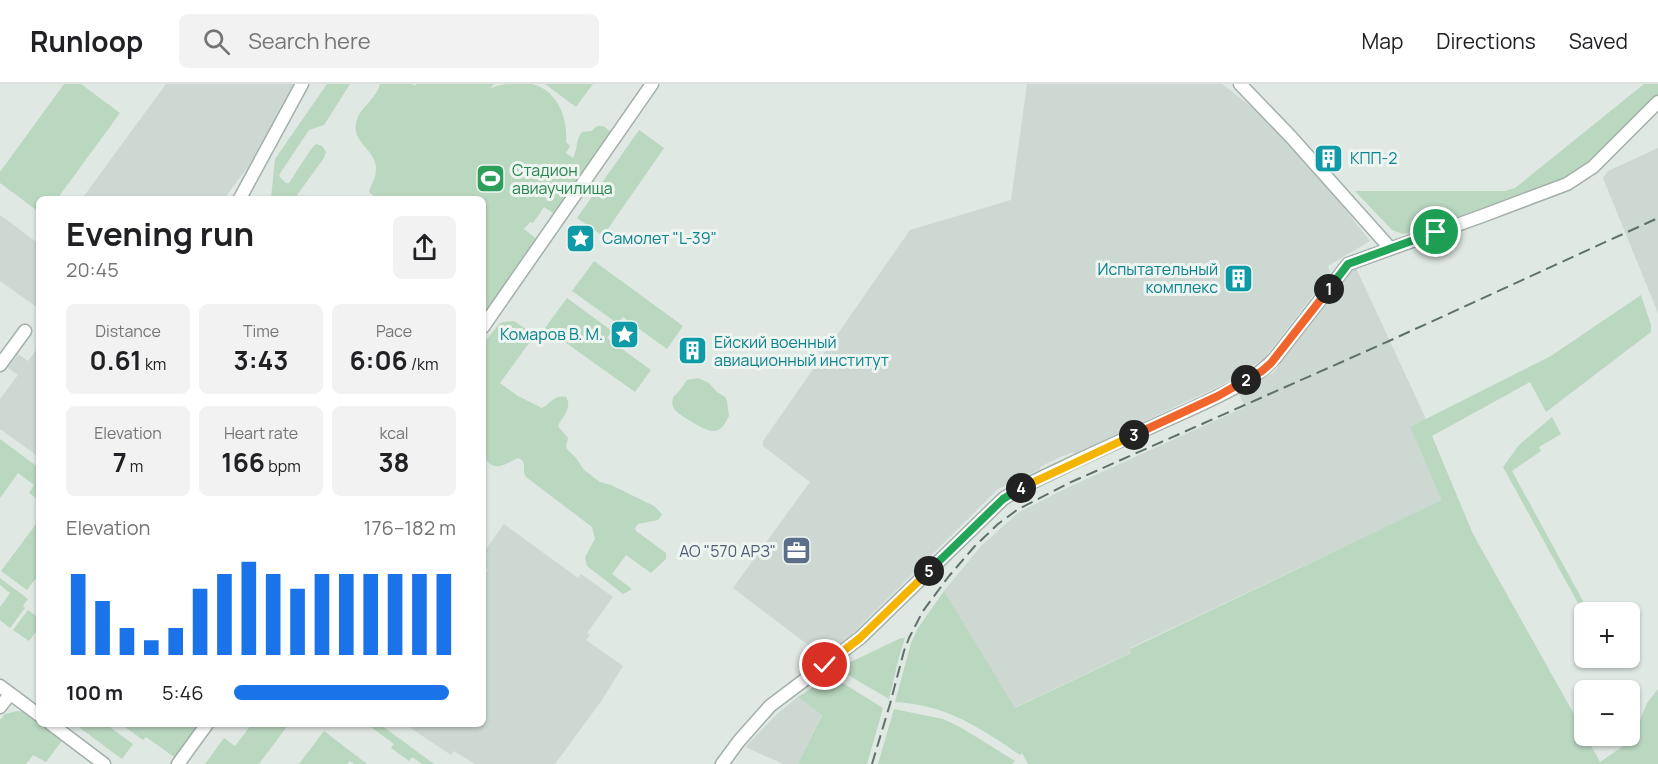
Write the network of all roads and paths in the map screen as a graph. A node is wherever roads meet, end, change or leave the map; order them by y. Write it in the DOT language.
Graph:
graph roads {
  1 [pos="302,84"];
  2 [pos="652,84"];
  3 [pos="1240,84"];
  4 [pos="1658,102"];
  5 [pos="241,196"];
  6 [pos="1390,248"];
  7 [pos="486,323"];
  8 [pos="25,331"];
  9 [pos="0,364"];
  10 [pos="5,690"];
  11 [pos="0,707"];
  12 [pos="36,713"];
  13 [pos="55,727"];
  14 [pos="205,727"];
  15 [pos="104,764"];
  16 [pos="178,764"];
  17 [pos="722,764"];
  1 -- 5 [label="street"];
  2 -- 7 [label="street"];
  3 -- 6 [label="street"];
  4 -- 6 [label="street"];
  6 -- 17 [label="street"];
  8 -- 9 [label="street"];
  10 -- 11 [label="street"];
  10 -- 12 [label="street"];
  13 -- 15 [label="street"];
  14 -- 16 [label="street"];
}
